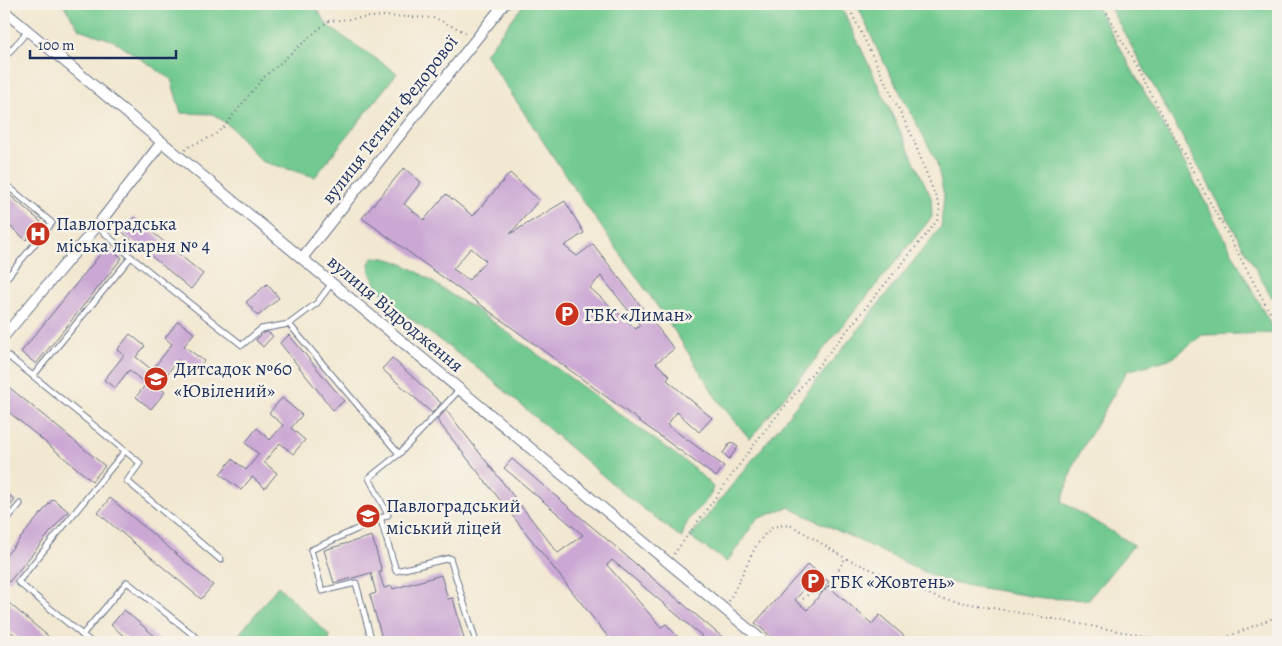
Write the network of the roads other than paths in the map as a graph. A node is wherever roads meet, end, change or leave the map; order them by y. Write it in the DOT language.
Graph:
graph roads {
  1 [pos="504,4"];
  2 [pos="4,11"];
  3 [pos="28,31"];
  4 [pos="4,58"];
  5 [pos="162,142"];
  6 [pos="4,183"];
  7 [pos="97,226"];
  8 [pos="131,256"];
  9 [pos="302,258"];
  10 [pos="4,281"];
  11 [pos="332,283"];
  12 [pos="289,324"];
  13 [pos="4,336"];
  14 [pos="4,353"];
  15 [pos="33,376"];
  16 [pos="460,389"];
  17 [pos="126,451"];
  18 [pos="399,454"];
  19 [pos="20,504"];
  20 [pos="380,517"];
  21 [pos="4,523"];
  22 [pos="221,560"];
  23 [pos="82,636"];
  24 [pos="201,641"];
  25 [pos="90,642"];
  26 [pos="372,642"];
  27 [pos="476,642"];
  28 [pos="764,642"];
  1 -- 9 [label="street, вулиця Тетяни Федорової"];
  2 -- 3 [label="street, вулиця Відродження"];
  3 -- 4 [label="lane"];
  3 -- 5 [label="street, вулиця Відродження"];
  5 -- 7 [label="street"];
  5 -- 9 [label="street, вулиця Відродження"];
  6 -- 10 [label="lane"];
  7 -- 8 [label="lane"];
  7 -- 13 [label="street"];
  8 -- 12 [label="lane"];
  8 -- 15 [label="lane"];
  9 -- 11 [label="street, вулиця Відродження"];
  11 -- 12 [label="lane"];
  11 -- 16 [label="street, вулиця Відродження"];
  12 -- 18 [label="lane"];
  14 -- 15 [label="lane"];
  15 -- 17 [label="lane"];
  16 -- 18 [label="lane"];
  16 -- 28 [label="street, вулиця Відродження"];
  17 -- 22 [label="lane"];
  17 -- 23 [label="lane"];
  18 -- 20 [label="lane"];
  19 -- 21 [label="lane"];
  20 -- 26 [label="lane"];
  20 -- 27 [label="lane"];
  23 -- 24 [label="lane"];
  23 -- 25 [label="lane"];
}
